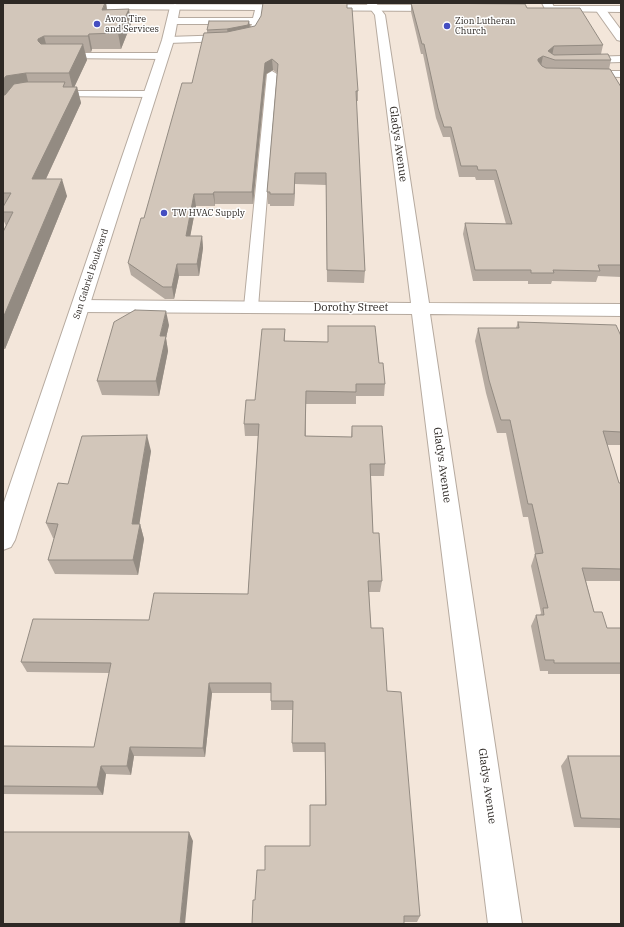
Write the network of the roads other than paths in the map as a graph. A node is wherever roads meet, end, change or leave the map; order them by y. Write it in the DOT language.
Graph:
graph roads {
  1 [pos="177,4"];
  2 [pos="373,6"];
  3 [pos="549,6"];
  4 [pos="67,7"];
  5 [pos="259,8"];
  6 [pos="455,8"];
  7 [pos="534,9"];
  8 [pos="600,9"];
  9 [pos="621,9"];
  10 [pos="172,21"];
  11 [pos="257,21"];
  12 [pos="621,38"];
  13 [pos="168,40"];
  14 [pos="56,56"];
  15 [pos="162,56"];
  16 [pos="621,59"];
  17 [pos="583,60"];
  18 [pos="272,74"];
  19 [pos="583,74"];
  20 [pos="621,74"];
  21 [pos="45,94"];
  22 [pos="150,94"];
  23 [pos="81,306"];
  24 [pos="251,308"];
  25 [pos="421,309"];
  26 [pos="621,310"];
  27 [pos="7,517"];
  28 [pos="3,540"];
  29 [pos="506,924"];
  1 -- 4 [label="street"];
  1 -- 5 [label="street"];
  1 -- 10 [label="street, San Gabriel Boulevard"];
  2 -- 5 [label="street"];
  2 -- 6 [label="street"];
  2 -- 25 [label="street, Gladys Avenue"];
  3 -- 7 [label="street"];
  3 -- 8 [label="street"];
  5 -- 11 [label="lane"];
  8 -- 9 [label="street"];
  8 -- 12 [label="street"];
  10 -- 11 [label="lane"];
  10 -- 13 [label="street, San Gabriel Boulevard"];
  11 -- 13 [label="lane"];
  13 -- 15 [label="street, San Gabriel Boulevard"];
  14 -- 15 [label="lane"];
  15 -- 22 [label="street, San Gabriel Boulevard"];
  16 -- 17 [label="lane"];
  18 -- 24 [label="lane"];
  19 -- 20 [label="lane"];
  21 -- 22 [label="lane"];
  22 -- 23 [label="street, San Gabriel Boulevard"];
  23 -- 24 [label="street, Dorothy Street"];
  23 -- 27 [label="street, San Gabriel Boulevard"];
  24 -- 25 [label="street, Dorothy Street"];
  25 -- 26 [label="street, Dorothy Street"];
  25 -- 29 [label="street, Gladys Avenue"];
  27 -- 28 [label="street, San Gabriel Boulevard"];
}
